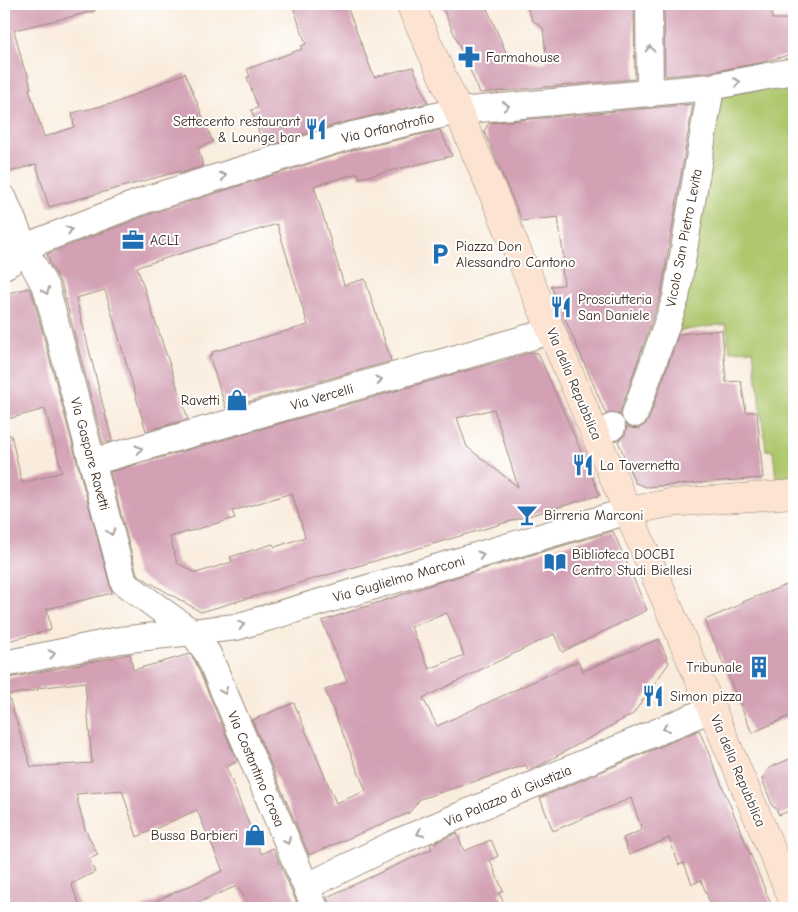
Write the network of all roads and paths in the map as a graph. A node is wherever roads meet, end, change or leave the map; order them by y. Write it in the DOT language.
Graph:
graph roads {
  1 [pos="410,4"];
  2 [pos="648,4"];
  3 [pos="794,71"];
  4 [pos="711,87"];
  5 [pos="650,94"];
  6 [pos="458,111"];
  7 [pos="4,199"];
  8 [pos="24,247"];
  9 [pos="4,266"];
  10 [pos="551,331"];
  11 [pos="635,414"];
  12 [pos="92,462"];
  13 [pos="794,494"];
  14 [pos="628,511"];
  15 [pos="193,633"];
  16 [pos="4,664"];
  17 [pos="711,709"];
  18 [pos="311,898"];
  19 [pos="794,904"];
  1 -- 6 [label="street, Via della Repubblica"];
  5 -- 2 [label="street, one-way"];
  4 -- 3 [label="street, Via Orfanotrofio, one-way"];
  4 -- 5 [label="street, Via Orfanotrofio"];
  4 -- 11 [label="street, Vicolo San Pietro Levita"];
  6 -- 5 [label="street, Via Orfanotrofio, one-way"];
  8 -- 6 [label="street, Via Orfanotrofio, one-way"];
  6 -- 10 [label="street, Via della Repubblica"];
  7 -- 8 [label="street, Via Gaspare Ravetti"];
  8 -- 9 [label="street, Via Orfanotrofio"];
  8 -- 12 [label="street, Via Gaspare Ravetti, one-way"];
  12 -- 10 [label="street, Via Vercelli, one-way"];
  10 -- 14 [label="street, Via della Repubblica"];
  12 -- 15 [label="street, Via Gaspare Ravetti, one-way"];
  13 -- 14 [label="street, Via Guglielmo Marconi"];
  15 -- 14 [label="street, Via Guglielmo Marconi, one-way"];
  14 -- 17 [label="street, Via della Repubblica"];
  16 -- 15 [label="street, Via Guglielmo Marconi, one-way"];
  15 -- 18 [label="street, Via Costantino Crosa, one-way"];
  17 -- 18 [label="street, Via Palazzo di Giustizia, one-way"];
  17 -- 19 [label="street, Via della Repubblica"];
}
